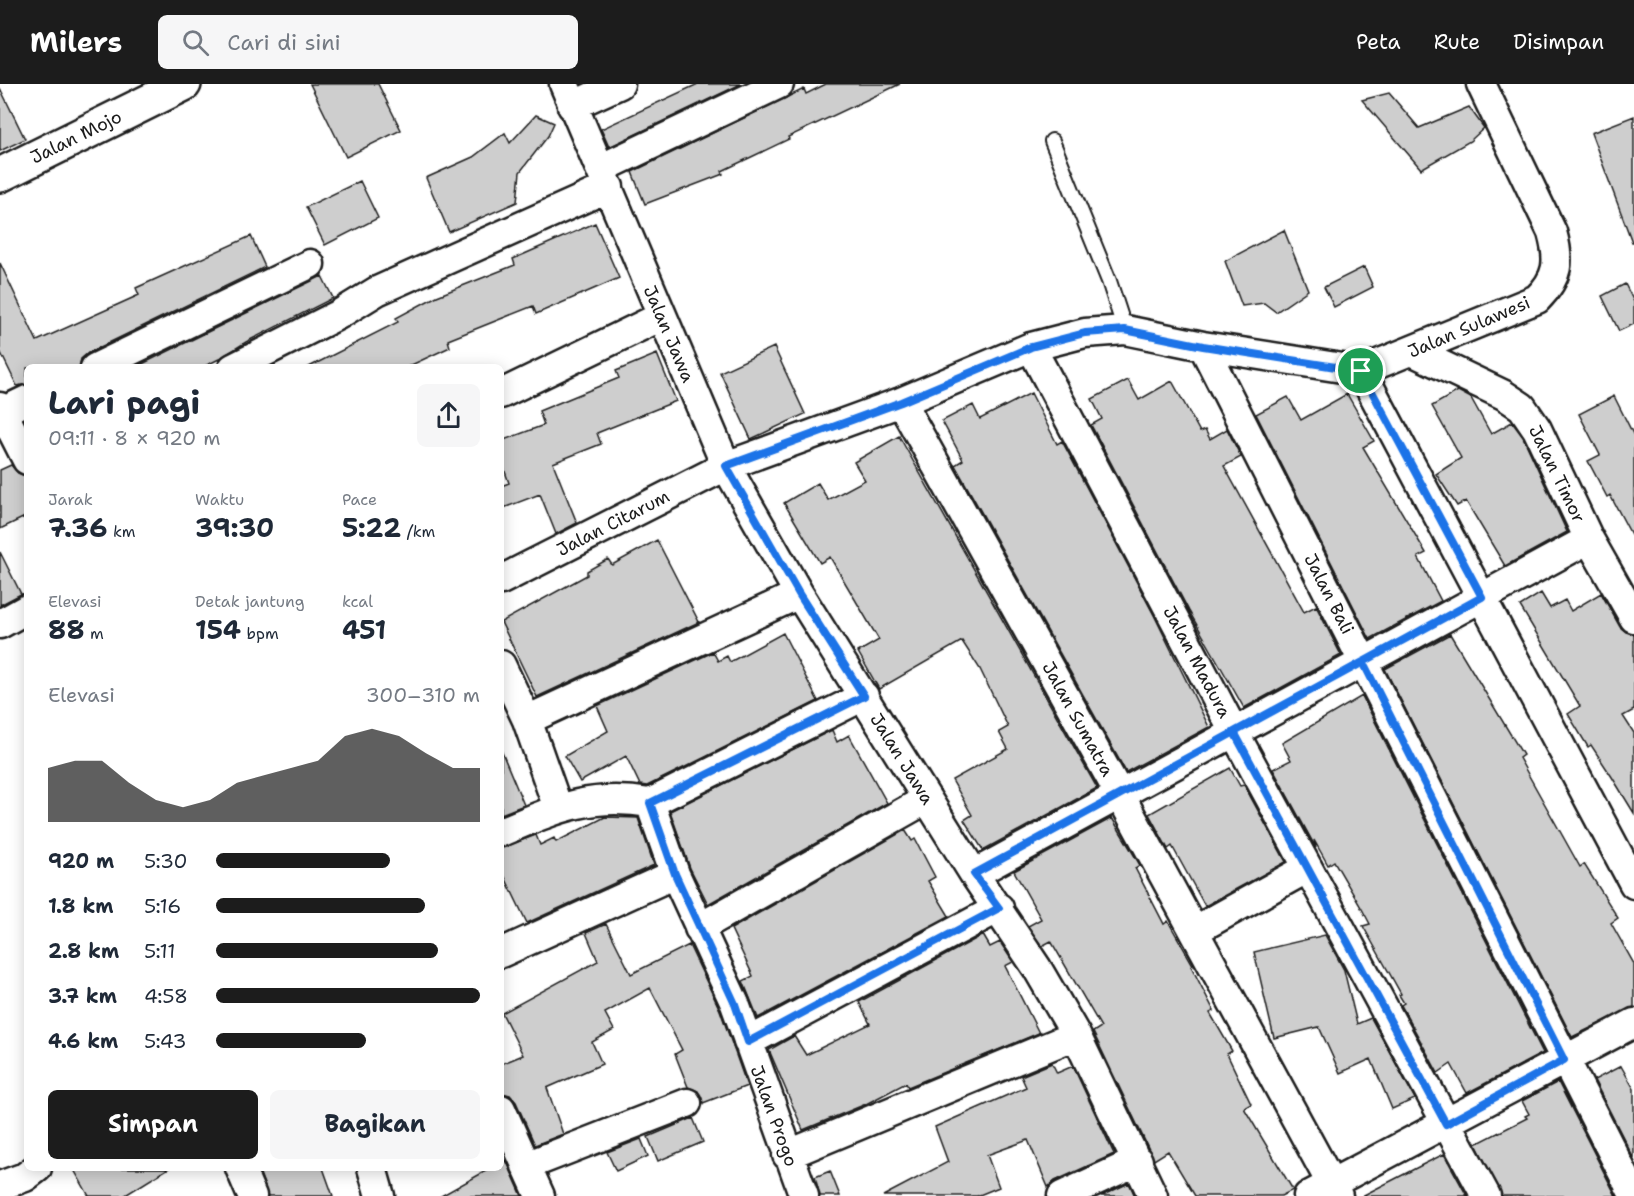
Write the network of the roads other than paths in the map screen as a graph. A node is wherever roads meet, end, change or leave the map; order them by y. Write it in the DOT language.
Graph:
graph roads {
  1 [pos="184,84"];
  2 [pos="620,84"];
  3 [pos="779,84"];
  4 [pos="1481,84"];
  5 [pos="568,95"];
  6 [pos="1052,141"];
  7 [pos="0,175"];
  8 [pos="604,178"];
  9 [pos="310,264"];
  10 [pos="662,316"];
  11 [pos="1125,330"];
  12 [pos="1203,346"];
  13 [pos="1031,347"];
  14 [pos="1412,351"];
  15 [pos="103,364"];
  16 [pos="241,364"];
  17 [pos="1361,371"];
  18 [pos="504,393"];
  19 [pos="901,402"];
  20 [pos="8,417"];
  21 [pos="24,453"];
  22 [pos="726,466"];
  23 [pos="1588,539"];
  24 [pos="504,578"];
  25 [pos="799,594"];
  26 [pos="1482,597"];
  27 [pos="24,611"];
  28 [pos="1634,618"];
  29 [pos="0,624"];
  30 [pos="1363,662"];
  31 [pos="504,672"];
  32 [pos="864,696"];
  33 [pos="527,720"];
  34 [pos="1234,732"];
  35 [pos="1120,795"];
  36 [pos="927,799"];
  37 [pos="650,803"];
  38 [pos="558,808"];
  39 [pos="504,831"];
  40 [pos="1627,853"];
  41 [pos="1308,868"];
  42 [pos="675,874"];
  43 [pos="974,874"];
  44 [pos="1634,884"];
  45 [pos="999,908"];
  46 [pos="699,928"];
  47 [pos="1194,931"];
  48 [pos="504,952"];
  49 [pos="1634,1023"];
  50 [pos="1076,1035"];
  51 [pos="748,1042"];
  52 [pos="1564,1060"];
  53 [pos="687,1103"];
  54 [pos="504,1115"];
  55 [pos="1446,1124"];
  56 [pos="788,1155"];
  57 [pos="1138,1161"];
  58 [pos="526,1166"];
  59 [pos="33,1171"];
  60 [pos="241,1171"];
  61 [pos="373,1171"];
  62 [pos="0,1186"];
  63 [pos="1326,1192"];
  64 [pos="1634,1195"];
  65 [pos="252,1196"];
  66 [pos="380,1196"];
  67 [pos="540,1196"];
  68 [pos="804,1196"];
  69 [pos="1062,1196"];
  70 [pos="1153,1196"];
  71 [pos="1486,1196"];
  1 -- 7 [label="street, Jalan Mojo"];
  2 -- 5 [label="street"];
  3 -- 8 [label="street"];
  4 -- 14 [label="street, Jalan Sulawesi"];
  5 -- 8 [label="street, Jalan Jawa"];
  6 -- 11 [label="lane"];
  8 -- 10 [label="street, Jalan Jawa"];
  8 -- 16 [label="street"];
  9 -- 15 [label="street"];
  10 -- 18 [label="street"];
  10 -- 22 [label="street, Jalan Jawa"];
  11 -- 12 [label="street"];
  11 -- 13 [label="street"];
  12 -- 17 [label="street"];
  12 -- 30 [label="street, Jalan Bali"];
  13 -- 19 [label="street"];
  13 -- 34 [label="street, Jalan Madura"];
  14 -- 17 [label="street, Jalan Sulawesi"];
  14 -- 23 [label="street, Jalan Timor"];
  17 -- 26 [label="street"];
  19 -- 22 [label="street"];
  19 -- 35 [label="street, Jalan Sumatra"];
  20 -- 21 [label="street"];
  22 -- 24 [label="street, Jalan Citarum"];
  22 -- 25 [label="street, Jalan Jawa"];
  23 -- 26 [label="street"];
  23 -- 28 [label="street, Jalan Timor"];
  25 -- 32 [label="street, Jalan Jawa"];
  25 -- 33 [label="street"];
  26 -- 30 [label="street"];
  26 -- 40 [label="street"];
  27 -- 29 [label="street"];
  30 -- 34 [label="street"];
  30 -- 52 [label="street, Jalan Bali"];
  31 -- 33 [label="street"];
  32 -- 36 [label="street, Jalan Jawa"];
  32 -- 37 [label="street"];
  33 -- 38 [label="street"];
  34 -- 35 [label="street"];
  34 -- 41 [label="street, Jalan Madura"];
  35 -- 43 [label="street"];
  35 -- 47 [label="street, Jalan Sumatra"];
  36 -- 43 [label="street, Jalan Jawa"];
  36 -- 46 [label="street"];
  37 -- 38 [label="street"];
  37 -- 42 [label="street, Jalan Progo"];
  38 -- 39 [label="street"];
  40 -- 44 [label="street"];
  41 -- 47 [label="street"];
  41 -- 55 [label="street, Jalan Madura"];
  42 -- 46 [label="street, Jalan Progo"];
  42 -- 48 [label="street"];
  43 -- 45 [label="street, Jalan Jawa"];
  45 -- 50 [label="street, Jalan Jawa"];
  45 -- 51 [label="street"];
  46 -- 51 [label="street, Jalan Progo"];
  47 -- 63 [label="street, Jalan Sumatra"];
  49 -- 52 [label="street"];
  50 -- 56 [label="street"];
  50 -- 57 [label="street, Jalan Jawa"];
  51 -- 56 [label="street, Jalan Progo"];
  52 -- 55 [label="street"];
  52 -- 64 [label="street, Jalan Bali"];
  53 -- 58 [label="street"];
  54 -- 58 [label="street"];
  55 -- 63 [label="street"];
  55 -- 71 [label="street, Jalan Madura"];
  56 -- 68 [label="street, Jalan Progo"];
  57 -- 69 [label="street"];
  57 -- 70 [label="street, Jalan Jawa"];
  58 -- 67 [label="street"];
  59 -- 62 [label="street"];
  60 -- 65 [label="street"];
  61 -- 66 [label="street"];
}
